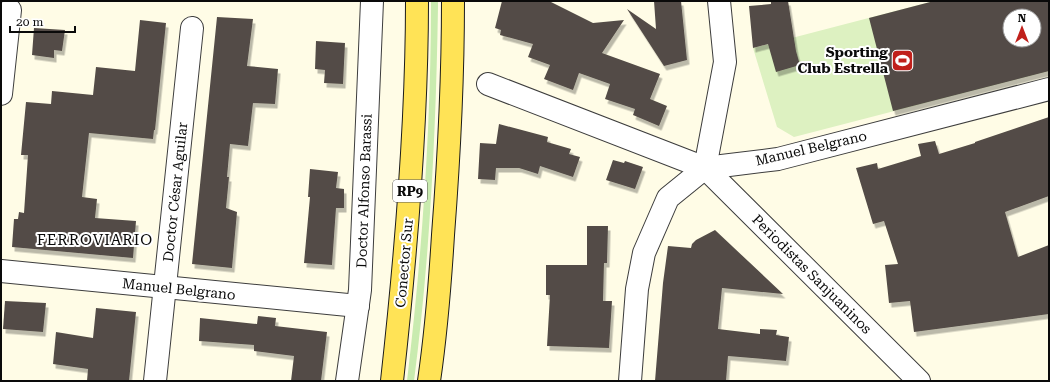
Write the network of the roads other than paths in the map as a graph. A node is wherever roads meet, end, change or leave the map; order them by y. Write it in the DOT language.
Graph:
graph roads {
  1 [pos="372,1"];
  2 [pos="417,1"];
  3 [pos="453,1"];
  4 [pos="719,1"];
  5 [pos="10,10"];
  6 [pos="192,28"];
  7 [pos="488,84"];
  8 [pos="1049,89"];
  9 [pos="1,94"];
  10 [pos="705,168"];
  11 [pos="1,271"];
  12 [pos="165,287"];
  13 [pos="358,306"];
  14 [pos="908,376"];
  15 [pos="155,381"];
  16 [pos="348,381"];
  17 [pos="392,381"];
  18 [pos="429,381"];
  19 [pos="630,381"];
  1 -- 13 [label="street, Doctor Alfonso Barassi"];
  2 -- 17 [label="main road, Conector Sur / RP9"];
  3 -- 18 [label="main road, RP9"];
  4 -- 10 [label="street"];
  5 -- 9 [label="street"];
  6 -- 12 [label="street, Doctor César Aguilar"];
  7 -- 10 [label="street, Manuel Belgrano"];
  8 -- 10 [label="street, Manuel Belgrano"];
  10 -- 14 [label="street, Periodistas Sanjuaninos"];
  10 -- 19 [label="street"];
  11 -- 12 [label="street, Manuel Belgrano"];
  12 -- 13 [label="street, Manuel Belgrano"];
  12 -- 15 [label="street, Doctor César Aguilar"];
  13 -- 16 [label="street, Doctor Alfonso Barassi"];
}
